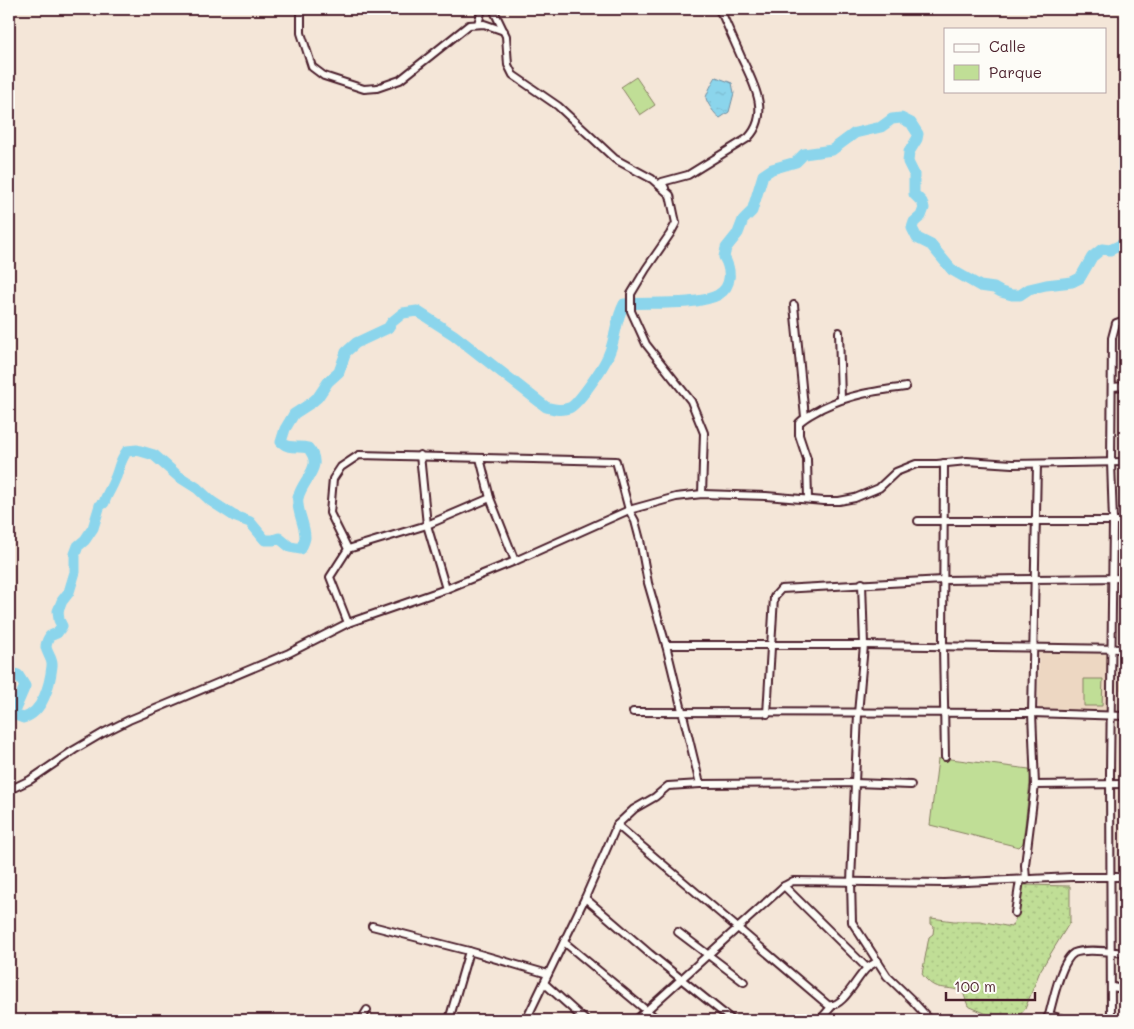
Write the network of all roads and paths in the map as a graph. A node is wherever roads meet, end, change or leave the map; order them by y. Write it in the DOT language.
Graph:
graph roads {
  1 [pos="301,9"];
  2 [pos="482,9"];
  3 [pos="493,9"];
  4 [pos="718,9"];
  5 [pos="478,24"];
  6 [pos="504,31"];
  7 [pos="670,195"];
  8 [pos="794,306"];
  9 [pos="1125,320"];
  10 [pos="839,332"];
  11 [pos="1125,386"];
  12 [pos="906,387"];
  13 [pos="1112,387"];
  14 [pos="841,399"];
  15 [pos="805,417"];
  16 [pos="420,455"];
  17 [pos="480,458"];
  18 [pos="1111,462"];
  19 [pos="1125,462"];
  20 [pos="944,463"];
  21 [pos="1038,464"];
  22 [pos="702,494"];
  23 [pos="490,498"];
  24 [pos="808,499"];
  25 [pos="629,510"];
  26 [pos="918,521"];
  27 [pos="1112,521"];
  28 [pos="1125,521"];
  29 [pos="944,522"];
  30 [pos="1036,522"];
  31 [pos="427,525"];
  32 [pos="348,549"];
  33 [pos="515,561"];
  34 [pos="1112,578"];
  35 [pos="1125,578"];
  36 [pos="943,580"];
  37 [pos="1036,580"];
  38 [pos="862,583"];
  39 [pos="446,589"];
  40 [pos="348,623"];
  41 [pos="666,645"];
  42 [pos="864,645"];
  43 [pos="772,646"];
  44 [pos="943,646"];
  45 [pos="1034,647"];
  46 [pos="1112,648"];
  47 [pos="1125,649"];
  48 [pos="633,712"];
  49 [pos="683,713"];
  50 [pos="946,713"];
  51 [pos="1032,713"];
  52 [pos="767,714"];
  53 [pos="858,714"];
  54 [pos="1110,716"];
  55 [pos="1125,716"];
  56 [pos="945,757"];
  57 [pos="855,783"];
  58 [pos="700,784"];
  59 [pos="1110,784"];
  60 [pos="1125,784"];
  61 [pos="911,785"];
  62 [pos="1035,785"];
  63 [pos="9,790"];
  64 [pos="617,825"];
  65 [pos="1125,877"];
  66 [pos="1111,878"];
  67 [pos="1023,880"];
  68 [pos="851,882"];
  69 [pos="784,886"];
  70 [pos="586,898"];
  71 [pos="1015,913"];
  72 [pos="372,926"];
  73 [pos="737,929"];
  74 [pos="678,932"];
  75 [pos="564,942"];
  76 [pos="469,951"];
  77 [pos="1111,952"];
  78 [pos="1125,953"];
  79 [pos="708,955"];
  80 [pos="878,961"];
  81 [pos="867,968"];
  82 [pos="548,974"];
  83 [pos="681,979"];
  84 [pos="744,982"];
  85 [pos="544,983"];
  86 [pos="1111,987"];
  87 [pos="1125,989"];
  88 [pos="832,1006"];
  89 [pos="367,1010"];
  90 [pos="646,1010"];
  91 [pos="1047,1017"];
  92 [pos="361,1020"];
  93 [pos="449,1020"];
  94 [pos="526,1020"];
  95 [pos="585,1020"];
  96 [pos="636,1020"];
  97 [pos="658,1020"];
  98 [pos="732,1020"];
  99 [pos="820,1020"];
  100 [pos="930,1020"];
  101 [pos="1067,1020"];
  102 [pos="1111,1020"];
  1 -- 5 [label="street"];
  2 -- 5 [label="street"];
  3 -- 6 [label="street"];
  4 -- 7 [label="street"];
  5 -- 6 [label="street"];
  6 -- 7 [label="street"];
  7 -- 22 [label="street"];
  8 -- 15 [label="street"];
  9 -- 13 [label="street"];
  10 -- 14 [label="street"];
  11 -- 13 [label="street"];
  12 -- 14 [label="street"];
  13 -- 18 [label="street"];
  14 -- 15 [label="street"];
  15 -- 24 [label="street"];
  16 -- 17 [label="street"];
  16 -- 31 [label="street"];
  16 -- 32 [label="street"];
  17 -- 23 [label="street"];
  17 -- 25 [label="street"];
  18 -- 19 [label="street"];
  18 -- 21 [label="street"];
  18 -- 27 [label="street"];
  20 -- 21 [label="street"];
  20 -- 24 [label="street"];
  20 -- 29 [label="street"];
  21 -- 30 [label="street"];
  22 -- 24 [label="street"];
  22 -- 25 [label="street"];
  23 -- 31 [label="street"];
  23 -- 33 [label="street"];
  25 -- 33 [label="street"];
  25 -- 41 [label="street"];
  26 -- 29 [label="street"];
  27 -- 28 [label="street"];
  27 -- 30 [label="street"];
  27 -- 34 [label="street"];
  29 -- 30 [label="street"];
  29 -- 36 [label="street"];
  30 -- 37 [label="street"];
  31 -- 32 [label="street"];
  31 -- 39 [label="street"];
  32 -- 40 [label="street"];
  33 -- 39 [label="street"];
  34 -- 35 [label="street"];
  34 -- 37 [label="street"];
  34 -- 46 [label="street"];
  36 -- 37 [label="street"];
  36 -- 38 [label="street"];
  36 -- 44 [label="street"];
  37 -- 45 [label="street"];
  38 -- 42 [label="street"];
  38 -- 43 [label="street"];
  39 -- 40 [label="street"];
  40 -- 63 [label="street"];
  41 -- 43 [label="street"];
  41 -- 49 [label="street"];
  42 -- 43 [label="street"];
  42 -- 44 [label="street"];
  42 -- 53 [label="street"];
  43 -- 52 [label="street"];
  44 -- 45 [label="street"];
  44 -- 50 [label="street"];
  45 -- 46 [label="street"];
  45 -- 51 [label="street"];
  46 -- 47 [label="street"];
  46 -- 54 [label="street"];
  48 -- 49 [label="street"];
  49 -- 52 [label="street"];
  49 -- 58 [label="street"];
  50 -- 51 [label="street"];
  50 -- 53 [label="street"];
  50 -- 56 [label="street"];
  51 -- 54 [label="street"];
  51 -- 62 [label="street"];
  52 -- 53 [label="street"];
  53 -- 57 [label="street"];
  54 -- 55 [label="street"];
  54 -- 59 [label="street"];
  57 -- 58 [label="street"];
  57 -- 61 [label="street"];
  57 -- 68 [label="street"];
  58 -- 64 [label="street"];
  59 -- 60 [label="street"];
  59 -- 62 [label="street"];
  59 -- 66 [label="street"];
  62 -- 67 [label="street"];
  64 -- 70 [label="street"];
  64 -- 73 [label="street"];
  65 -- 66 [label="street"];
  66 -- 67 [label="street"];
  66 -- 77 [label="street"];
  67 -- 68 [label="street"];
  67 -- 71 [label="street"];
  68 -- 69 [label="street"];
  68 -- 80 [label="street"];
  69 -- 73 [label="street"];
  69 -- 81 [label="street"];
  70 -- 75 [label="street"];
  70 -- 83 [label="street"];
  72 -- 76 [label="street"];
  73 -- 79 [label="street"];
  73 -- 88 [label="street"];
  74 -- 79 [label="street"];
  75 -- 82 [label="street"];
  75 -- 90 [label="street"];
  76 -- 82 [label="street"];
  76 -- 93 [label="street"];
  77 -- 78 [label="street"];
  77 -- 86 [label="street"];
  77 -- 91 [label="street"];
  79 -- 83 [label="street"];
  79 -- 84 [label="street"];
  80 -- 81 [label="street"];
  80 -- 100 [label="street"];
  81 -- 88 [label="street"];
  82 -- 85 [label="street"];
  83 -- 90 [label="street"];
  83 -- 98 [label="street"];
  85 -- 94 [label="street"];
  85 -- 95 [label="street"];
  86 -- 87 [label="street"];
  86 -- 102 [label="street"];
  88 -- 99 [label="street"];
  89 -- 92 [label="street"];
  90 -- 96 [label="street"];
  90 -- 97 [label="street"];
  91 -- 101 [label="street"];
}
